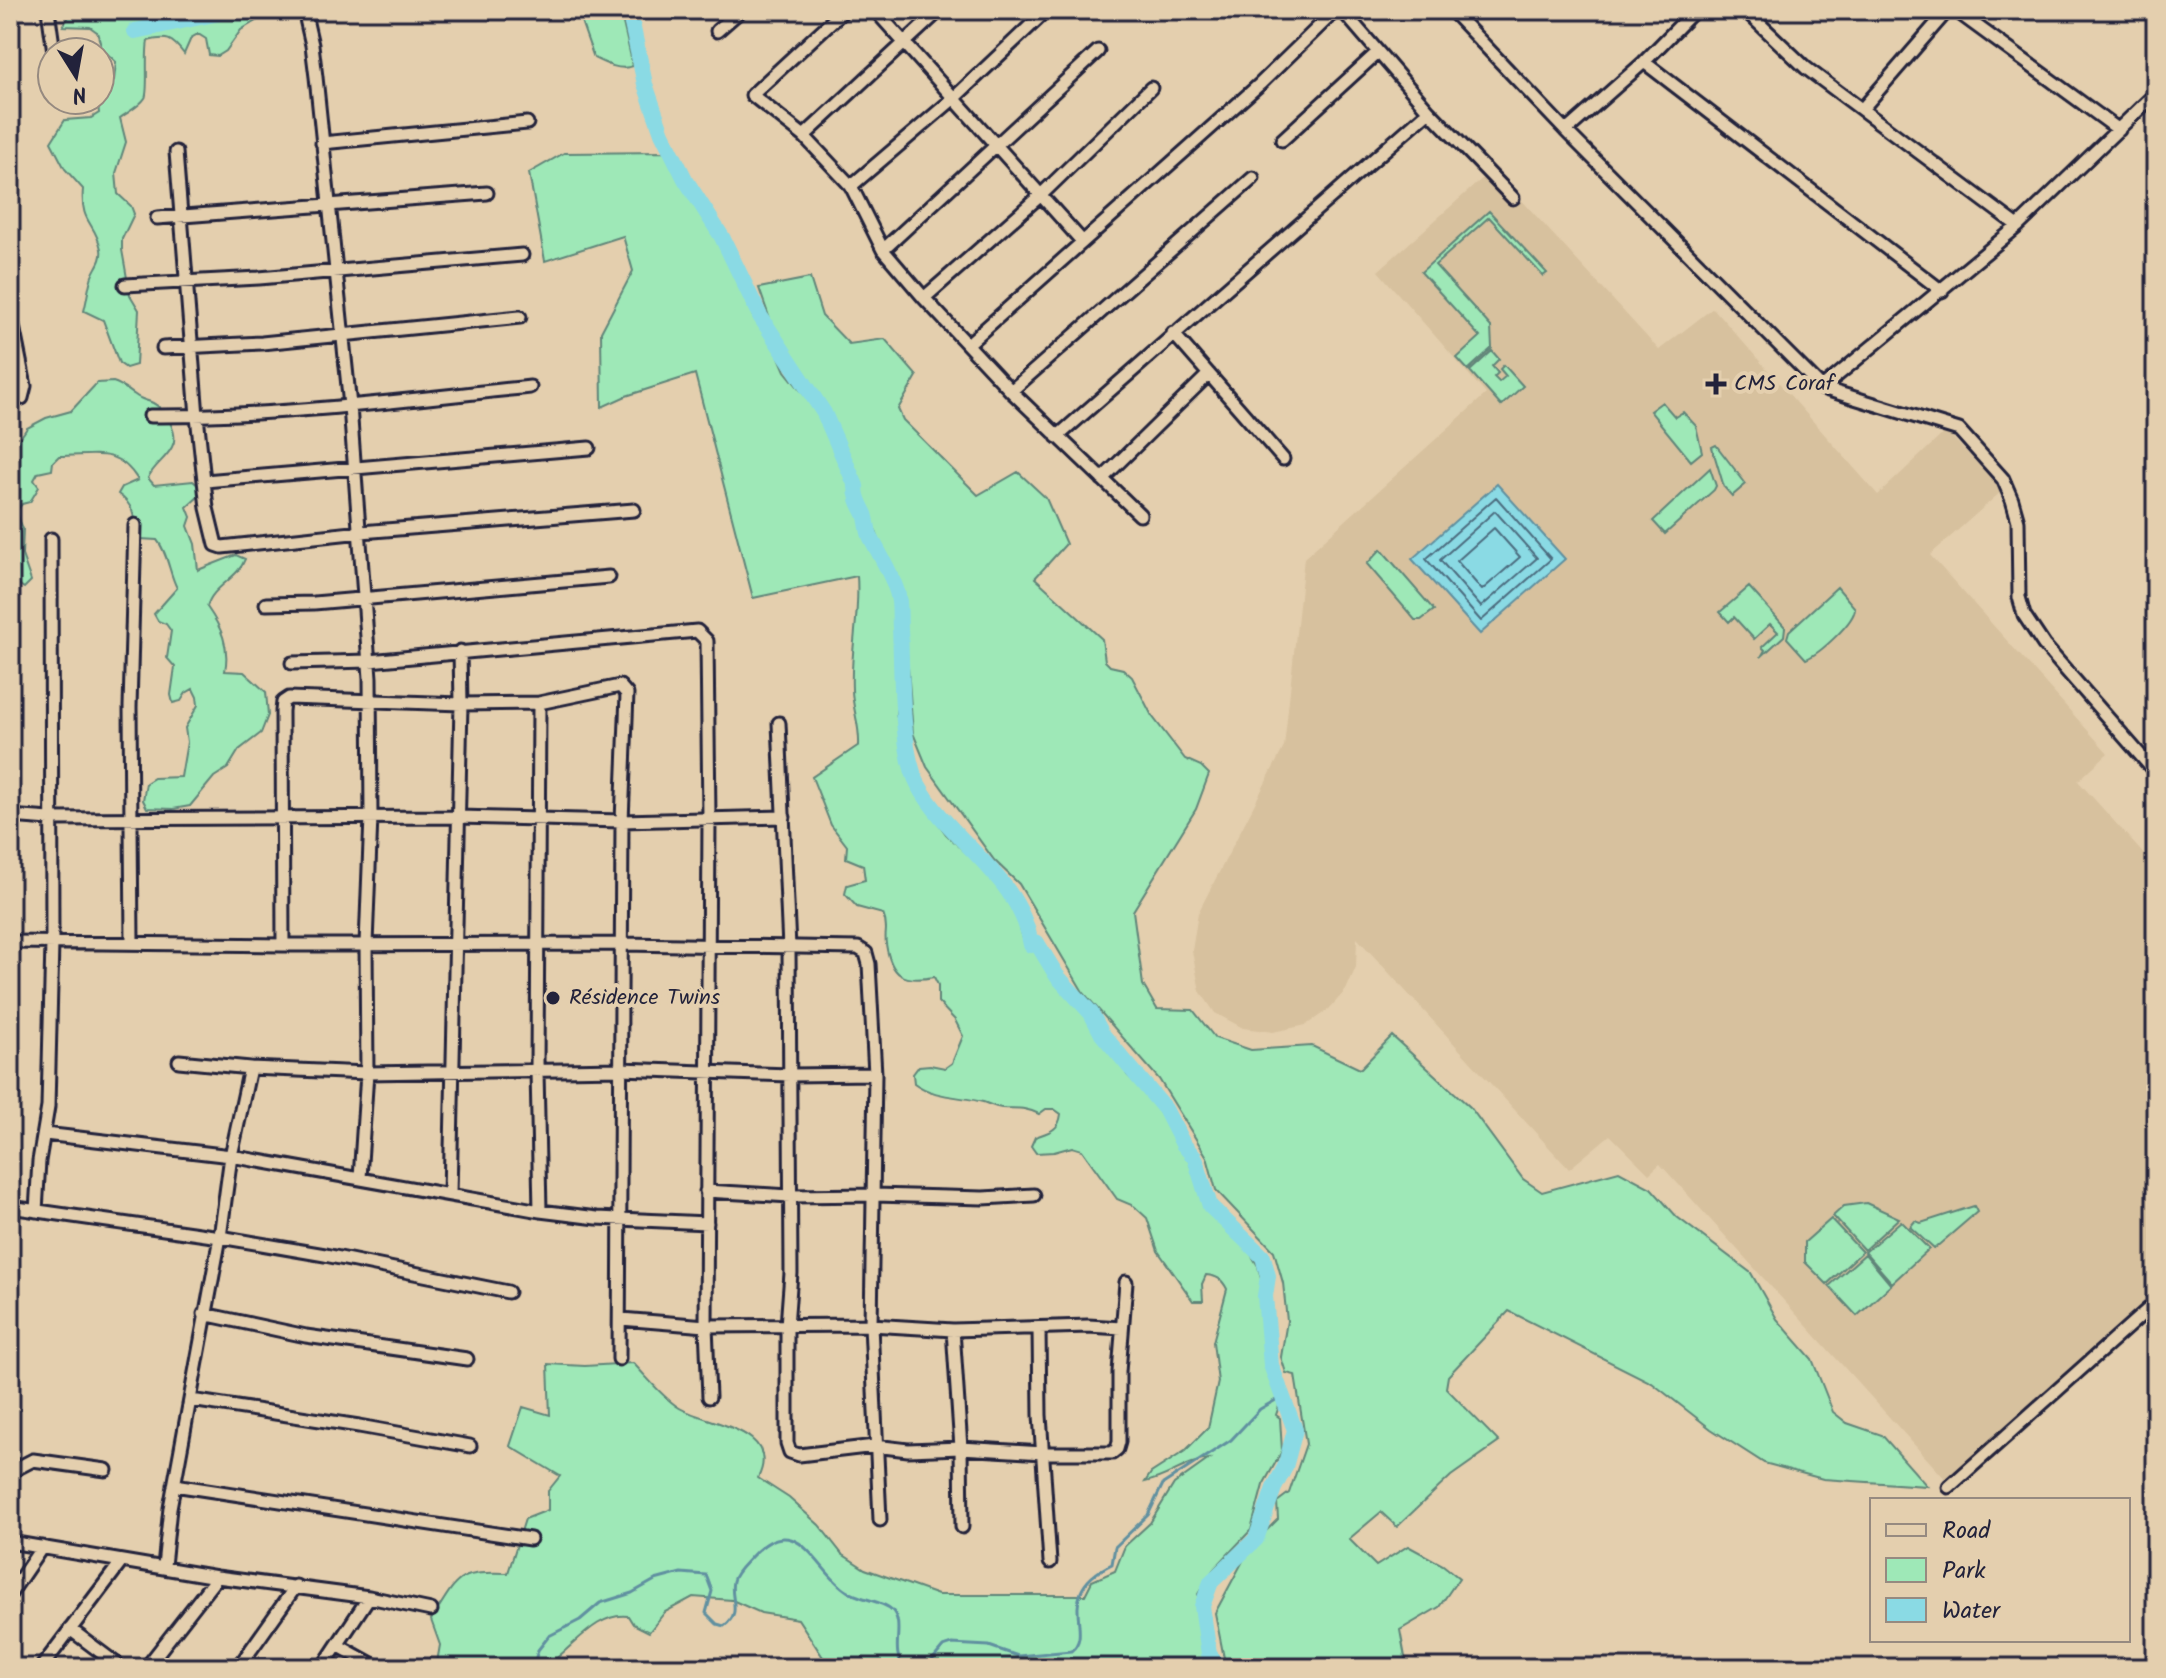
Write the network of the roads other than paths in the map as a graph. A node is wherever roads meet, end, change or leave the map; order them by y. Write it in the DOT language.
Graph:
graph roads {
  1 [pos="48,10"];
  2 [pos="304,10"];
  3 [pos="741,10"];
  4 [pos="844,10"];
  5 [pos="875,10"];
  6 [pos="940,10"];
  7 [pos="1047,10"];
  8 [pos="1339,10"];
  9 [pos="1360,10"];
  10 [pos="1451,10"];
  11 [pos="1695,10"];
  12 [pos="1745,10"];
  13 [pos="1948,10"];
  14 [pos="1955,10"];
  15 [pos="1351,20"];
  16 [pos="717,31"];
  17 [pos="52,36"];
  18 [pos="905,41"];
  19 [pos="1098,51"];
  20 [pos="1378,52"];
  21 [pos="1644,62"];
  22 [pos="1151,88"];
  23 [pos="2156,93"];
  24 [pos="953,99"];
  25 [pos="1863,108"];
  26 [pos="1429,111"];
  27 [pos="527,123"];
  28 [pos="2119,130"];
  29 [pos="1566,131"];
  30 [pos="804,136"];
  31 [pos="1282,140"];
  32 [pos="322,143"];
  33 [pos="996,144"];
  34 [pos="176,152"];
  35 [pos="1253,178"];
  36 [pos="851,186"];
  37 [pos="487,193"];
  38 [pos="1042,194"];
  39 [pos="1513,198"];
  40 [pos="330,206"];
  41 [pos="181,217"];
  42 [pos="157,218"];
  43 [pos="2018,226"];
  44 [pos="1081,240"];
  45 [pos="883,250"];
  46 [pos="522,255"];
  47 [pos="336,271"];
  48 [pos="186,283"];
  49 [pos="125,285"];
  50 [pos="1942,291"];
  51 [pos="924,298"];
  52 [pos="10,311"];
  53 [pos="520,317"];
  54 [pos="1173,333"];
  55 [pos="342,335"];
  56 [pos="968,344"];
  57 [pos="192,346"];
  58 [pos="163,348"];
  59 [pos="1209,374"];
  60 [pos="530,387"];
  61 [pos="1822,388"];
  62 [pos="1011,391"];
  63 [pos="10,400"];
  64 [pos="350,406"];
  65 [pos="150,416"];
  66 [pos="197,416"];
  67 [pos="1057,437"];
  68 [pos="589,448"];
  69 [pos="1283,459"];
  70 [pos="355,468"];
  71 [pos="1102,479"];
  72 [pos="205,481"];
  73 [pos="634,510"];
  74 [pos="1140,515"];
  75 [pos="135,525"];
  76 [pos="361,532"];
  77 [pos="51,539"];
  78 [pos="609,577"];
  79 [pos="365,599"];
  80 [pos="266,604"];
  81 [pos="460,651"];
  82 [pos="369,661"];
  83 [pos="292,663"];
  84 [pos="371,700"];
  85 [pos="539,703"];
  86 [pos="461,704"];
  87 [pos="779,723"];
  88 [pos="2156,773"];
  89 [pos="10,816"];
  90 [pos="283,817"];
  91 [pos="371,817"];
  92 [pos="458,817"];
  93 [pos="784,817"];
  94 [pos="131,818"];
  95 [pos="709,818"];
  96 [pos="50,819"];
  97 [pos="537,819"];
  98 [pos="622,821"];
  99 [pos="10,942"];
  100 [pos="52,943"];
  101 [pos="132,943"];
  102 [pos="366,944"];
  103 [pos="455,944"];
  104 [pos="539,944"];
  105 [pos="623,944"];
  106 [pos="283,945"];
  107 [pos="708,947"];
  108 [pos="789,948"];
  109 [pos="179,1061"];
  110 [pos="250,1068"];
  111 [pos="621,1069"];
  112 [pos="537,1071"];
  113 [pos="707,1072"];
  114 [pos="367,1073"];
  115 [pos="454,1073"];
  116 [pos="875,1074"];
  117 [pos="790,1075"];
  118 [pos="45,1134"];
  119 [pos="231,1156"];
  120 [pos="360,1178"];
  121 [pos="706,1191"];
  122 [pos="450,1194"];
  123 [pos="875,1195"];
  124 [pos="1034,1195"];
  125 [pos="790,1196"];
  126 [pos="10,1207"];
  127 [pos="36,1211"];
  128 [pos="540,1211"];
  129 [pos="621,1219"];
  130 [pos="707,1223"];
  131 [pos="220,1237"];
  132 [pos="1126,1282"];
  133 [pos="508,1292"];
  134 [pos="2156,1302"];
  135 [pos="204,1314"];
  136 [pos="621,1319"];
  137 [pos="871,1325"];
  138 [pos="706,1326"];
  139 [pos="787,1326"];
  140 [pos="1122,1328"];
  141 [pos="1039,1329"];
  142 [pos="953,1330"];
  143 [pos="467,1359"];
  144 [pos="619,1359"];
  145 [pos="709,1397"];
  146 [pos="191,1400"];
  147 [pos="470,1446"];
  148 [pos="875,1446"];
  149 [pos="961,1448"];
  150 [pos="1043,1453"];
  151 [pos="106,1470"];
  152 [pos="10,1472"];
  153 [pos="174,1485"];
  154 [pos="1949,1487"];
  155 [pos="880,1520"];
  156 [pos="962,1527"];
  157 [pos="530,1539"];
  158 [pos="10,1542"];
  159 [pos="42,1547"];
  160 [pos="122,1561"];
  161 [pos="1050,1562"];
  162 [pos="164,1566"];
  163 [pos="217,1577"];
  164 [pos="296,1586"];
  165 [pos="10,1594"];
  166 [pos="369,1597"];
  167 [pos="431,1610"];
  168 [pos="70,1629"];
  169 [pos="339,1646"];
  170 [pos="41,1668"];
  171 [pos="122,1668"];
  172 [pos="146,1668"];
  173 [pos="238,1668"];
  174 [pos="322,1668"];
  175 [pos="379,1668"];
  1 -- 17 [label="street"];
  2 -- 32 [label="street"];
  3 -- 16 [label="street"];
  4 -- 30 [label="street"];
  5 -- 18 [label="street"];
  6 -- 18 [label="street"];
  7 -- 24 [label="street"];
  8 -- 15 [label="street"];
  8 -- 44 [label="street"];
  9 -- 15 [label="street"];
  10 -- 29 [label="street"];
  11 -- 21 [label="street"];
  12 -- 25 [label="street"];
  13 -- 25 [label="street"];
  14 -- 28 [label="street"];
  15 -- 20 [label="street"];
  18 -- 24 [label="street"];
  18 -- 30 [label="street"];
  19 -- 33 [label="street"];
  20 -- 26 [label="street"];
  20 -- 31 [label="street"];
  21 -- 29 [label="street"];
  21 -- 50 [label="street"];
  22 -- 38 [label="street"];
  23 -- 28 [label="street"];
  24 -- 33 [label="street"];
  24 -- 36 [label="street"];
  25 -- 43 [label="street"];
  26 -- 39 [label="street"];
  26 -- 54 [label="street"];
  27 -- 32 [label="street"];
  28 -- 43 [label="street"];
  29 -- 61 [label="street"];
  30 -- 36 [label="street"];
  32 -- 40 [label="street"];
  33 -- 38 [label="street"];
  33 -- 45 [label="street"];
  34 -- 41 [label="street"];
  35 -- 62 [label="street"];
  36 -- 45 [label="street"];
  37 -- 40 [label="street"];
  38 -- 44 [label="street"];
  38 -- 51 [label="street"];
  40 -- 41 [label="street"];
  40 -- 47 [label="street"];
  41 -- 42 [label="street"];
  41 -- 48 [label="street"];
  43 -- 50 [label="street"];
  44 -- 56 [label="street"];
  45 -- 51 [label="street"];
  46 -- 47 [label="street"];
  47 -- 48 [label="street"];
  47 -- 55 [label="street"];
  48 -- 49 [label="street"];
  48 -- 57 [label="street"];
  50 -- 61 [label="street"];
  51 -- 56 [label="street"];
  52 -- 63 [label="street"];
  53 -- 55 [label="street"];
  54 -- 59 [label="street"];
  54 -- 67 [label="street"];
  55 -- 57 [label="street"];
  55 -- 64 [label="street"];
  56 -- 62 [label="street"];
  57 -- 58 [label="street"];
  57 -- 66 [label="street"];
  59 -- 69 [label="street"];
  59 -- 71 [label="street"];
  60 -- 64 [label="street"];
  61 -- 88 [label="street"];
  62 -- 67 [label="street"];
  64 -- 66 [label="street"];
  64 -- 70 [label="street"];
  65 -- 66 [label="street"];
  66 -- 72 [label="street"];
  67 -- 71 [label="street"];
  68 -- 70 [label="street"];
  70 -- 72 [label="street"];
  70 -- 76 [label="street"];
  71 -- 74 [label="street"];
  72 -- 76 [label="street"];
  73 -- 76 [label="street"];
  75 -- 94 [label="street"];
  76 -- 79 [label="street"];
  77 -- 96 [label="street"];
  78 -- 79 [label="street"];
  79 -- 80 [label="street"];
  79 -- 82 [label="street"];
  81 -- 82 [label="street"];
  81 -- 86 [label="street"];
  81 -- 95 [label="street"];
  82 -- 83 [label="street"];
  82 -- 84 [label="street"];
  84 -- 86 [label="street"];
  84 -- 90 [label="street"];
  84 -- 91 [label="street"];
  85 -- 86 [label="street"];
  85 -- 97 [label="street"];
  85 -- 98 [label="street"];
  86 -- 92 [label="street"];
  87 -- 93 [label="street"];
  89 -- 96 [label="street"];
  90 -- 91 [label="street"];
  90 -- 94 [label="street"];
  90 -- 106 [label="street"];
  91 -- 92 [label="street"];
  91 -- 102 [label="street"];
  92 -- 97 [label="street"];
  92 -- 103 [label="street"];
  93 -- 95 [label="street"];
  93 -- 108 [label="street"];
  94 -- 96 [label="street"];
  94 -- 101 [label="street"];
  95 -- 98 [label="street"];
  95 -- 107 [label="street"];
  96 -- 100 [label="street"];
  97 -- 98 [label="street"];
  97 -- 104 [label="street"];
  98 -- 105 [label="street"];
  99 -- 100 [label="street"];
  100 -- 101 [label="street"];
  100 -- 118 [label="street"];
  101 -- 106 [label="street"];
  102 -- 103 [label="street"];
  102 -- 106 [label="street"];
  102 -- 114 [label="street"];
  103 -- 104 [label="street"];
  103 -- 115 [label="street"];
  104 -- 105 [label="street"];
  104 -- 112 [label="street"];
  105 -- 107 [label="street"];
  105 -- 111 [label="street"];
  107 -- 108 [label="street"];
  107 -- 113 [label="street"];
  108 -- 116 [label="street"];
  108 -- 117 [label="street"];
  109 -- 110 [label="street"];
  110 -- 114 [label="street"];
  110 -- 119 [label="street"];
  111 -- 112 [label="street"];
  111 -- 113 [label="street"];
  111 -- 129 [label="street"];
  112 -- 115 [label="street"];
  112 -- 128 [label="street"];
  113 -- 117 [label="street"];
  113 -- 121 [label="street"];
  114 -- 115 [label="street"];
  114 -- 120 [label="street"];
  115 -- 122 [label="street"];
  116 -- 117 [label="street"];
  116 -- 123 [label="street"];
  117 -- 125 [label="street"];
  118 -- 119 [label="street"];
  118 -- 127 [label="street"];
  119 -- 120 [label="street"];
  119 -- 131 [label="street"];
  120 -- 122 [label="street"];
  121 -- 125 [label="street"];
  121 -- 130 [label="street"];
  122 -- 128 [label="street"];
  123 -- 124 [label="street"];
  123 -- 125 [label="street"];
  123 -- 137 [label="street"];
  125 -- 139 [label="street"];
  126 -- 127 [label="street"];
  127 -- 131 [label="street"];
  128 -- 129 [label="street"];
  129 -- 130 [label="street"];
  129 -- 136 [label="street"];
  130 -- 138 [label="street"];
  131 -- 133 [label="street"];
  131 -- 135 [label="street"];
  132 -- 140 [label="street"];
  134 -- 154 [label="street"];
  135 -- 143 [label="street"];
  135 -- 146 [label="street"];
  136 -- 138 [label="street"];
  136 -- 144 [label="street"];
  137 -- 139 [label="street"];
  137 -- 142 [label="street"];
  137 -- 148 [label="street"];
  138 -- 139 [label="street"];
  138 -- 145 [label="street"];
  139 -- 148 [label="street"];
  140 -- 141 [label="street"];
  140 -- 150 [label="street"];
  141 -- 142 [label="street"];
  141 -- 150 [label="street"];
  142 -- 149 [label="street"];
  146 -- 147 [label="street"];
  146 -- 153 [label="street"];
  148 -- 149 [label="street"];
  148 -- 155 [label="street"];
  149 -- 150 [label="street"];
  149 -- 156 [label="street"];
  150 -- 161 [label="street"];
  151 -- 152 [label="street"];
  153 -- 157 [label="street"];
  153 -- 162 [label="street"];
  158 -- 159 [label="street"];
  159 -- 160 [label="street"];
  159 -- 165 [label="street"];
  160 -- 162 [label="street"];
  160 -- 168 [label="street"];
  162 -- 163 [label="street"];
  163 -- 164 [label="street"];
  163 -- 172 [label="street"];
  164 -- 166 [label="street"];
  164 -- 173 [label="street"];
  166 -- 167 [label="street"];
  166 -- 169 [label="street"];
  168 -- 170 [label="street"];
  168 -- 171 [label="street"];
  169 -- 174 [label="street"];
  169 -- 175 [label="street"];
}
